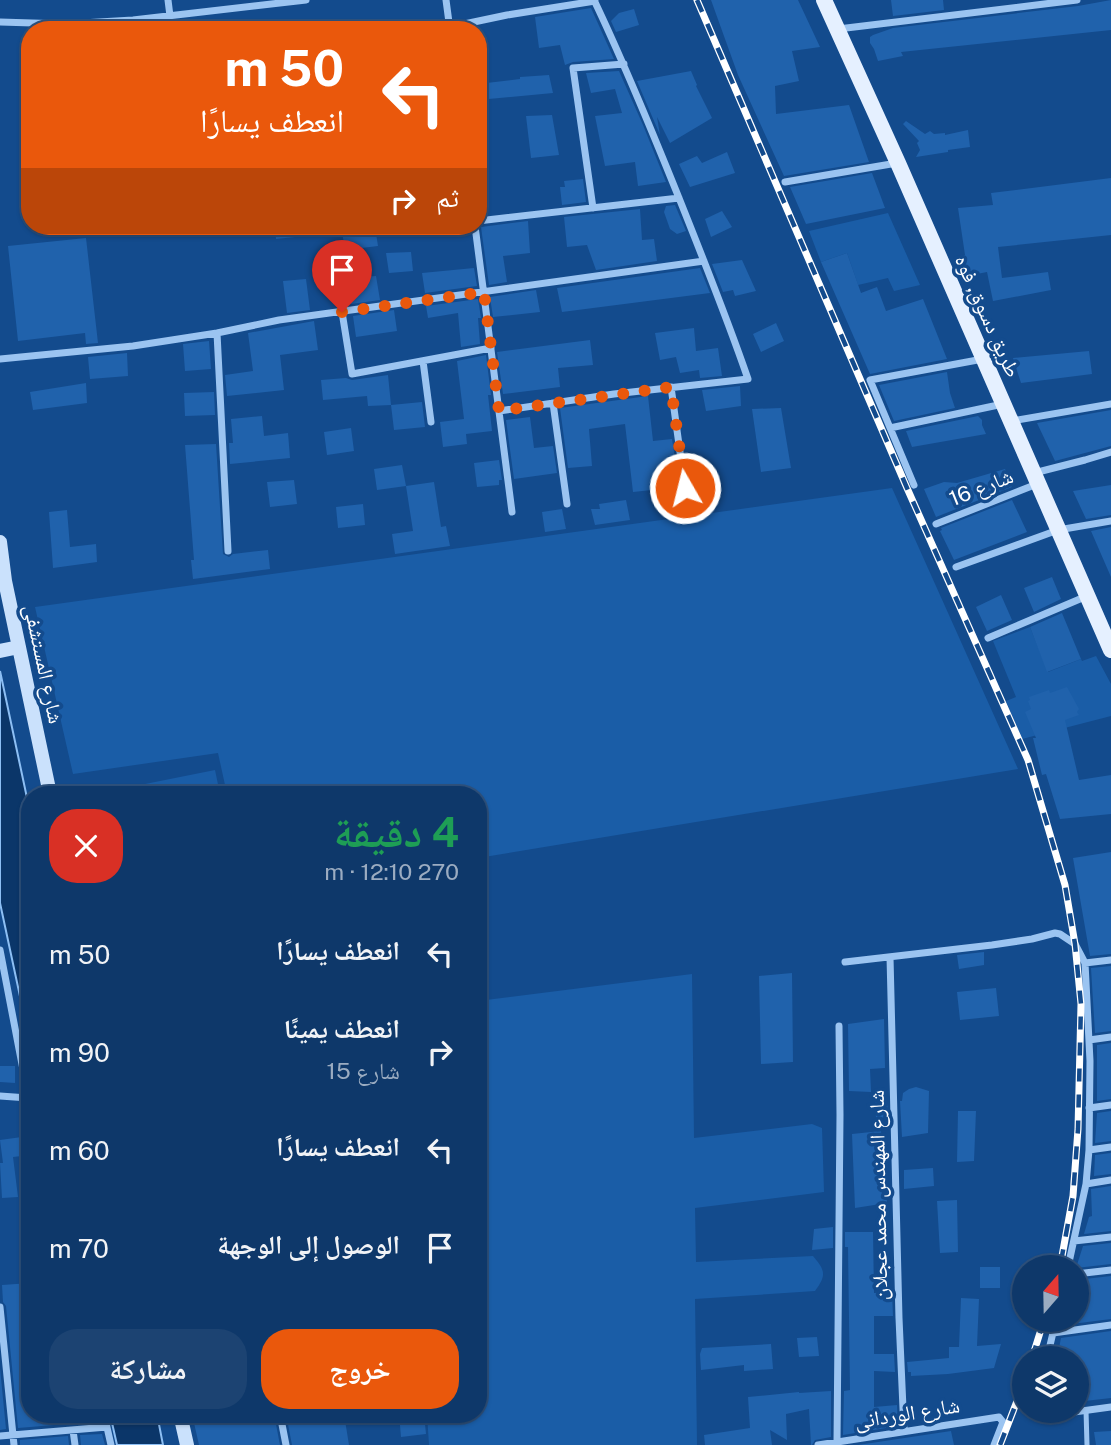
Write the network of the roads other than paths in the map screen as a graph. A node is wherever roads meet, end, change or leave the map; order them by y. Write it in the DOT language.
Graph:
graph roads {
  1 [pos="168,0"];
  2 [pos="306,0"];
  3 [pos="446,0"];
  4 [pos="824,0"];
  5 [pos="1077,0"];
  6 [pos="594,1"];
  7 [pos="170,16"];
  8 [pos="111,21"];
  9 [pos="449,21"];
  10 [pos="481,21"];
  11 [pos="0,22"];
  12 [pos="21,22"];
  13 [pos="838,29"];
  14 [pos="624,64"];
  15 [pos="898,163"];
  16 [pos="785,182"];
  17 [pos="679,198"];
  18 [pos="593,208"];
  19 [pos="487,220"];
  20 [pos="476,235"];
  21 [pos="704,261"];
  22 [pos="484,292"];
  23 [pos="342,312"];
  24 [pos="217,333"];
  25 [pos="491,348"];
  26 [pos="984,358"];
  27 [pos="0,359"];
  28 [pos="423,361"];
  29 [pos="671,387"];
  30 [pos="553,403"];
  31 [pos="1003,404"];
  32 [pos="1111,404"];
  33 [pos="499,411"];
  34 [pos="1011,421"];
  35 [pos="431,422"];
  36 [pos="890,428"];
  37 [pos="1111,452"];
  38 [pos="1036,478"];
  39 [pos="914,485"];
  40 [pos="685,488"];
  41 [pos="567,504"];
  42 [pos="512,512"];
  43 [pos="1111,521"];
  44 [pos="936,524"];
  45 [pos="1058,530"];
  46 [pos="0,542"];
  47 [pos="228,551"];
  48 [pos="956,567"];
  49 [pos="1087,596"];
  50 [pos="988,638"];
  51 [pos="8,649"];
  52 [pos="1111,650"];
  53 [pos="48,786"];
  54 [pos="0,950"];
  55 [pos="890,957"];
  56 [pos="1111,960"];
  57 [pos="845,962"];
  58 [pos="1085,963"];
  59 [pos="839,1026"];
  60 [pos="1111,1037"];
  61 [pos="1089,1040"];
  62 [pos="21,1060"];
  63 [pos="0,1096"];
  64 [pos="21,1100"];
  65 [pos="1111,1105"];
  66 [pos="1090,1108"];
  67 [pos="1111,1147"];
  68 [pos="1089,1150"];
  69 [pos="1111,1180"];
  70 [pos="1086,1184"];
  71 [pos="1111,1237"];
  72 [pos="1074,1241"];
  73 [pos="1071,1255"];
  74 [pos="1111,1270"];
  75 [pos="1089,1273"];
  76 [pos="0,1307"];
  77 [pos="1111,1325"];
  78 [pos="1053,1333"];
  79 [pos="1050,1346"];
  80 [pos="1111,1407"];
  81 [pos="1089,1410"];
  82 [pos="106,1423"];
  83 [pos="182,1423"];
  84 [pos="282,1423"];
  85 [pos="1086,1423"];
  86 [pos="107,1427"];
  87 [pos="73,1430"];
  88 [pos="904,1431"];
  89 [pos="12,1435"];
  90 [pos="0,1436"];
  91 [pos="835,1443"];
  92 [pos="14,1445"];
  93 [pos="75,1445"];
  94 [pos="111,1445"];
  95 [pos="187,1445"];
  96 [pos="286,1445"];
  97 [pos="818,1445"];
  98 [pos="994,1445"];
  99 [pos="1087,1445"];
  1 -- 7 [label="street"];
  2 -- 7 [label="street"];
  3 -- 9 [label="street"];
  4 -- 13 [label="main road, طريق دسوق, فوه"];
  5 -- 13 [label="street"];
  6 -- 10 [label="street"];
  6 -- 14 [label="street"];
  7 -- 8 [label="street"];
  11 -- 12 [label="street"];
  13 -- 15 [label="main road, طريق دسوق, فوه"];
  14 -- 17 [label="street"];
  14 -- 18 [label="street"];
  15 -- 16 [label="street"];
  15 -- 26 [label="main road, طريق دسوق, فوه"];
  17 -- 18 [label="street"];
  17 -- 21 [label="street"];
  18 -- 19 [label="street"];
  20 -- 22 [label="street"];
  21 -- 22 [label="street"];
  21 -- 29 [label="street"];
  22 -- 23 [label="street"];
  22 -- 25 [label="street"];
  23 -- 24 [label="street"];
  23 -- 28 [label="street"];
  24 -- 27 [label="street"];
  24 -- 47 [label="street"];
  25 -- 28 [label="street"];
  25 -- 33 [label="street"];
  26 -- 31 [label="main road, طريق دسوق, فوه"];
  26 -- 36 [label="street"];
  28 -- 35 [label="street"];
  29 -- 30 [label="street"];
  29 -- 40 [label="street"];
  30 -- 33 [label="street"];
  30 -- 41 [label="street"];
  31 -- 34 [label="main road, طريق دسوق, فوه"];
  31 -- 36 [label="street"];
  32 -- 34 [label="street"];
  33 -- 42 [label="street"];
  34 -- 38 [label="main road, طريق دسوق, فوه"];
  36 -- 39 [label="street"];
  37 -- 38 [label="street, شارع 16"];
  38 -- 44 [label="street, شارع 16"];
  38 -- 45 [label="main road, طريق دسوق, فوه"];
  43 -- 45 [label="street"];
  45 -- 48 [label="street"];
  45 -- 49 [label="main road, طريق دسوق, فوه"];
  46 -- 51 [label="main road, شارع المستشفى"];
  49 -- 50 [label="street"];
  49 -- 52 [label="main road, طريق دسوق, فوه"];
  51 -- 53 [label="main road, شارع المستشفى"];
  54 -- 62 [label="street"];
  55 -- 57 [label="street"];
  55 -- 58 [label="street"];
  55 -- 88 [label="street, شارع المهندس محمد عجلان"];
  56 -- 58 [label="street"];
  58 -- 61 [label="street"];
  59 -- 91 [label="street"];
  60 -- 61 [label="street"];
  61 -- 66 [label="street"];
  63 -- 64 [label="street"];
  65 -- 66 [label="street"];
  66 -- 68 [label="street"];
  67 -- 68 [label="street"];
  68 -- 70 [label="street"];
  69 -- 70 [label="street"];
  70 -- 72 [label="street"];
  71 -- 72 [label="street"];
  72 -- 73 [label="street"];
  74 -- 75 [label="street"];
  76 -- 89 [label="street"];
  77 -- 78 [label="street"];
  78 -- 79 [label="street"];
  80 -- 81 [label="street"];
  82 -- 86 [label="street"];
  83 -- 95 [label="main road"];
  84 -- 96 [label="street"];
  85 -- 99 [label="lane"];
  86 -- 87 [label="street"];
  86 -- 94 [label="street"];
  87 -- 89 [label="street"];
  87 -- 93 [label="street"];
  88 -- 91 [label="street, شارع الوردانى"];
  88 -- 98 [label="street, شارع الوردانى"];
  89 -- 90 [label="street"];
  89 -- 92 [label="street"];
  91 -- 97 [label="street, شارع الوردانى"];
}
